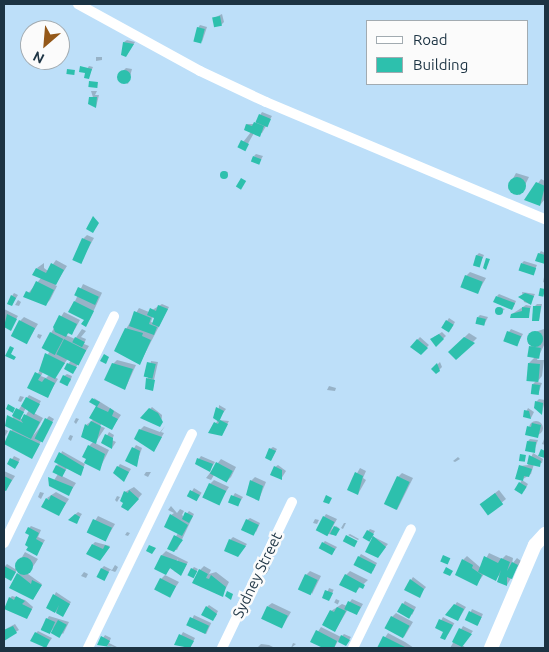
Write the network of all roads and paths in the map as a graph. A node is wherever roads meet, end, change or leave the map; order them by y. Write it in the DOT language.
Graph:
graph roads {
  1 [pos="78,4"];
  2 [pos="545,219"];
  3 [pos="114,316"];
  4 [pos="192,434"];
  5 [pos="292,502"];
  6 [pos="411,529"];
  7 [pos="545,534"];
  8 [pos="4,543"];
  9 [pos="88,648"];
  10 [pos="222,648"];
  11 [pos="354,648"];
  12 [pos="491,648"];
  1 -- 2 [label="street"];
  3 -- 8 [label="street"];
  4 -- 9 [label="street"];
  5 -- 10 [label="street, Sydney Street"];
  6 -- 11 [label="street"];
  7 -- 12 [label="highway"];
}
